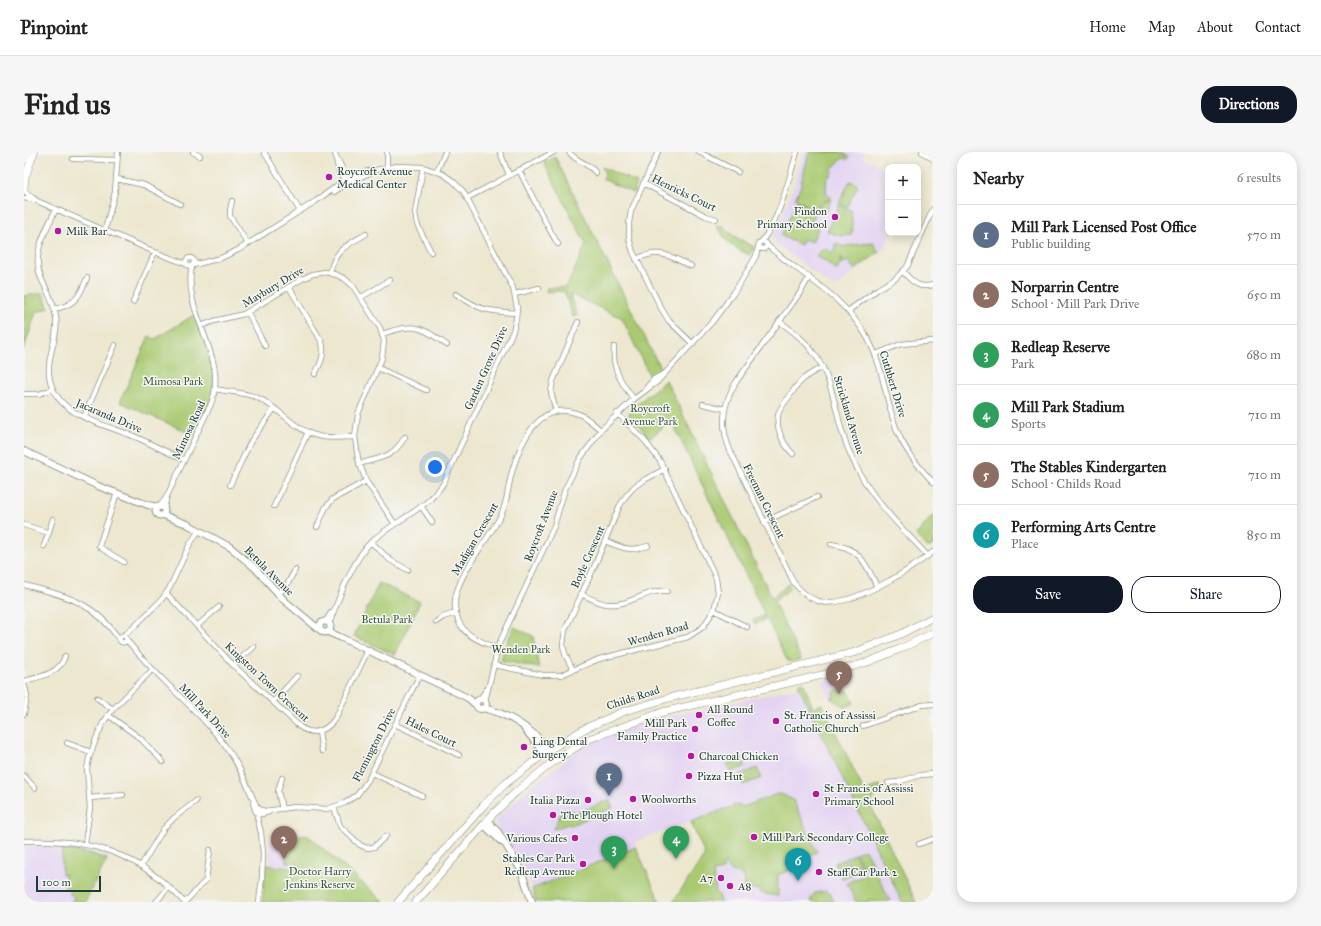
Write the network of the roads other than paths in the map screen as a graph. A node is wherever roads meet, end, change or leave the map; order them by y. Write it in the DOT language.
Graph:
graph roads {
  1 [pos="28,152"];
  2 [pos="34,152"];
  3 [pos="118,152"];
  4 [pos="193,152"];
  5 [pos="264,152"];
  6 [pos="387,152"];
  7 [pos="446,152"];
  8 [pos="500,152"];
  9 [pos="554,152"];
  10 [pos="569,152"];
  11 [pos="658,152"];
  12 [pos="699,152"];
  13 [pos="797,152"];
  14 [pos="922,152"];
  15 [pos="336,153"];
  16 [pos="200,156"];
  17 [pos="24,159"];
  18 [pos="73,159"];
  19 [pos="933,159"];
  20 [pos="117,160"];
  21 [pos="423,167"];
  22 [pos="387,168"];
  23 [pos="519,170"];
  24 [pos="437,171"];
  25 [pos="738,172"];
  26 [pos="596,173"];
  27 [pos="509,175"];
  28 [pos="117,179"];
  29 [pos="346,180"];
  30 [pos="643,183"];
  31 [pos="24,190"];
  32 [pos="466,197"];
  33 [pos="24,198"];
  34 [pos="37,201"];
  35 [pos="232,201"];
  36 [pos="180,204"];
  37 [pos="56,209"];
  38 [pos="933,210"];
  39 [pos="300,211"];
  40 [pos="716,219"];
  41 [pos="103,230"];
  42 [pos="366,234"];
  43 [pos="248,244"];
  44 [pos="558,244"];
  45 [pos="765,245"];
  46 [pos="155,252"];
  47 [pos="431,252"];
  48 [pos="756,256"];
  49 [pos="636,259"];
  50 [pos="190,263"];
  51 [pos="691,266"];
  52 [pos="903,272"];
  53 [pos="330,273"];
  54 [pos="87,278"];
  55 [pos="811,278"];
  56 [pos="390,280"];
  57 [pos="933,285"];
  58 [pos="289,287"];
  59 [pos="539,288"];
  60 [pos="456,294"];
  61 [pos="515,294"];
  62 [pos="360,298"];
  63 [pos="133,302"];
  64 [pos="55,309"];
  65 [pos="850,312"];
  66 [pos="248,313"];
  67 [pos="516,313"];
  68 [pos="779,321"];
  69 [pos="578,322"];
  70 [pos="201,326"];
  71 [pos="382,334"];
  72 [pos="933,341"];
  73 [pos="693,344"];
  74 [pos="115,345"];
  75 [pos="447,345"];
  76 [pos="265,346"];
  77 [pos="614,347"];
  78 [pos="876,354"];
  79 [pos="823,367"];
  80 [pos="378,368"];
  81 [pos="315,374"];
  82 [pos="53,389"];
  83 [pos="216,389"];
  84 [pos="426,390"];
  85 [pos="24,394"];
  86 [pos="634,399"];
  87 [pos="703,404"];
  88 [pos="274,409"];
  89 [pos="725,409"];
  90 [pos="556,412"];
  91 [pos="617,413"];
  92 [pos="84,417"];
  93 [pos="601,430"];
  94 [pos="308,432"];
  95 [pos="355,437"];
  96 [pos="405,437"];
  97 [pos="24,451"];
  98 [pos="793,454"];
  99 [pos="184,460"];
  100 [pos="359,464"];
  101 [pos="665,470"];
  102 [pos="366,481"];
  103 [pos="933,482"];
  104 [pos="230,485"];
  105 [pos="117,493"];
  106 [pos="817,497"];
  107 [pos="274,506"];
  108 [pos="420,506"];
  109 [pos="161,510"];
  110 [pos="53,518"];
  111 [pos="432,522"];
  112 [pos="764,522"];
  113 [pos="396,524"];
  114 [pos="24,525"];
  115 [pos="316,527"];
  116 [pos="197,529"];
  117 [pos="49,533"];
  118 [pos="605,541"];
  119 [pos="371,542"];
  120 [pos="831,544"];
  121 [pos="44,546"];
  122 [pos="648,546"];
  123 [pos="933,552"];
  124 [pos="928,556"];
  125 [pos="124,562"];
  126 [pos="295,570"];
  127 [pos="408,570"];
  128 [pos="24,585"];
  129 [pos="877,586"];
  130 [pos="667,591"];
  131 [pos="166,594"];
  132 [pos="582,594"];
  133 [pos="278,595"];
  134 [pos="219,607"];
  135 [pos="714,610"];
  136 [pos="456,613"];
  137 [pos="933,617"];
  138 [pos="306,618"];
  139 [pos="436,622"];
  140 [pos="197,626"];
  141 [pos="327,626"];
  142 [pos="747,627"];
  143 [pos="933,633"];
  144 [pos="124,638"];
  145 [pos="254,647"];
  146 [pos="497,648"];
  147 [pos="368,650"];
  148 [pos="65,656"];
  149 [pos="233,665"];
  150 [pos="494,665"];
  151 [pos="153,669"];
  152 [pos="573,670"];
  153 [pos="419,675"];
  154 [pos="297,676"];
  155 [pos="24,683"];
  156 [pos="97,698"];
  157 [pos="273,702"];
  158 [pos="482,703"];
  159 [pos="933,704"];
  160 [pos="113,709"];
  161 [pos="24,714"];
  162 [pos="108,715"];
  163 [pos="395,724"];
  164 [pos="863,726"];
  165 [pos="318,732"];
  166 [pos="67,743"];
  167 [pos="322,751"];
  168 [pos="547,751"];
  169 [pos="91,752"];
  170 [pos="459,755"];
  171 [pos="554,761"];
  172 [pos="163,762"];
  173 [pos="372,773"];
  174 [pos="933,774"];
  175 [pos="24,776"];
  176 [pos="282,778"];
  177 [pos="888,783"];
  178 [pos="35,788"];
  179 [pos="123,795"];
  180 [pos="422,796"];
  181 [pos="90,798"];
  182 [pos="196,801"];
  183 [pos="334,807"];
  184 [pos="282,809"];
  185 [pos="260,812"];
  186 [pos="476,814"];
  187 [pos="486,823"];
  188 [pos="386,836"];
  189 [pos="933,839"];
  190 [pos="24,841"];
  191 [pos="85,844"];
  192 [pos="918,844"];
  193 [pos="210,850"];
  194 [pos="141,866"];
  195 [pos="169,886"];
  196 [pos="156,902"];
  197 [pos="185,902"];
  198 [pos="259,902"];
  199 [pos="398,902"];
  200 [pos="416,902"];
  201 [pos="532,902"];
  1 -- 17 [label="main road"];
  2 -- 31 [label="main road"];
  3 -- 20 [label="street"];
  4 -- 16 [label="street"];
  5 -- 39 [label="street"];
  6 -- 22 [label="street"];
  7 -- 24 [label="street"];
  8 -- 27 [label="street"];
  9 -- 23 [label="street"];
  10 -- 26 [label="street"];
  11 -- 30 [label="street"];
  12 -- 25 [label="street"];
  13 -- 45 [label="street, Roycroft Avenue"];
  14 -- 19 [label="street"];
  15 -- 29 [label="street"];
  18 -- 20 [label="street"];
  20 -- 28 [label="street"];
  21 -- 22 [label="street, Garden Grove Drive"];
  21 -- 24 [label="street, Garden Grove Drive"];
  21 -- 47 [label="street"];
  22 -- 29 [label="street, Garden Grove Drive"];
  23 -- 27 [label="street"];
  23 -- 44 [label="street"];
  24 -- 32 [label="street, Garden Grove Drive"];
  27 -- 32 [label="street"];
  28 -- 36 [label="street"];
  28 -- 41 [label="street"];
  29 -- 39 [label="street, Garden Grove Drive"];
  30 -- 40 [label="street, Henricks Court"];
  30 -- 49 [label="street"];
  31 -- 34 [label="street"];
  32 -- 61 [label="street, Garden Grove Drive"];
  33 -- 34 [label="street"];
  34 -- 37 [label="street"];
  35 -- 43 [label="street"];
  37 -- 41 [label="street"];
  37 -- 64 [label="street, Jacaranda Drive"];
  38 -- 52 [label="street"];
  39 -- 43 [label="street, Garden Grove Drive"];
  41 -- 46 [label="street"];
  42 -- 53 [label="street"];
  43 -- 50 [label="street, Garden Grove Drive"];
  45 -- 48 [label="street, Roycroft Avenue"];
  45 -- 48 [label="street, Roycroft Avenue"];
  45 -- 55 [label="street, Cuthbert Drive"];
  46 -- 50 [label="street"];
  46 -- 63 [label="street"];
  48 -- 73 [label="street, Roycroft Avenue"];
  49 -- 51 [label="street"];
  49 -- 73 [label="street"];
  50 -- 70 [label="street, Mimosa Road"];
  52 -- 57 [label="street"];
  52 -- 65 [label="street"];
  53 -- 58 [label="street, Maybury Drive"];
  53 -- 62 [label="street"];
  54 -- 64 [label="street"];
  55 -- 65 [label="street, Cuthbert Drive"];
  55 -- 68 [label="street, Freeman Crescent"];
  56 -- 62 [label="street"];
  58 -- 66 [label="street, Maybury Drive"];
  58 -- 81 [label="street"];
  59 -- 61 [label="street"];
  60 -- 67 [label="street"];
  61 -- 67 [label="street, Garden Grove Drive"];
  62 -- 71 [label="street"];
  64 -- 82 [label="street, Jacaranda Drive"];
  65 -- 78 [label="street, Cuthbert Drive"];
  66 -- 70 [label="street, Maybury Drive"];
  66 -- 76 [label="street"];
  67 -- 108 [label="street, Garden Grove Drive"];
  68 -- 79 [label="street, Strickland Avenue"];
  68 -- 89 [label="street, Freeman Crescent"];
  69 -- 90 [label="street"];
  70 -- 83 [label="street, Mimosa Road"];
  71 -- 75 [label="street"];
  71 -- 80 [label="street"];
  72 -- 78 [label="street"];
  73 -- 86 [label="street, Roycroft Avenue"];
  74 -- 92 [label="street"];
  77 -- 86 [label="street"];
  78 -- 103 [label="street, Cuthbert Drive"];
  79 -- 98 [label="street"];
  79 -- 124 [label="street, Strickland Avenue"];
  80 -- 84 [label="street"];
  80 -- 95 [label="street"];
  82 -- 85 [label="street"];
  82 -- 92 [label="street, Jacaranda Drive"];
  83 -- 88 [label="street"];
  83 -- 99 [label="street, Mimosa Road"];
  86 -- 91 [label="street, Roycroft Avenue"];
  87 -- 89 [label="street"];
  88 -- 94 [label="street"];
  88 -- 104 [label="street"];
  89 -- 112 [label="street, Freeman Crescent"];
  90 -- 93 [label="street"];
  90 -- 136 [label="street, Madigan Crescent"];
  91 -- 93 [label="street, Roycroft Avenue"];
  91 -- 101 [label="street, Wenden Road"];
  92 -- 99 [label="street, Jacaranda Drive"];
  93 -- 146 [label="street, Roycroft Avenue"];
  94 -- 95 [label="street"];
  94 -- 107 [label="street"];
  95 -- 100 [label="street"];
  96 -- 100 [label="street"];
  97 -- 105 [label="street, Betula Avenue"];
  99 -- 109 [label="street, Mimosa Road"];
  100 -- 102 [label="street"];
  101 -- 118 [label="street, Boyle Crescent"];
  101 -- 135 [label="street, Wenden Road"];
  102 -- 113 [label="street"];
  102 -- 115 [label="street"];
  105 -- 109 [label="street, Betula Avenue"];
  105 -- 125 [label="street"];
  106 -- 112 [label="street"];
  108 -- 111 [label="street"];
  108 -- 113 [label="street, Garden Grove Drive"];
  109 -- 116 [label="street, Betula Avenue"];
  110 -- 117 [label="street"];
  112 -- 129 [label="street, Freeman Crescent"];
  113 -- 119 [label="street, Garden Grove Drive"];
  114 -- 117 [label="street"];
  116 -- 131 [label="street"];
  116 -- 133 [label="street, Betula Avenue"];
  117 -- 121 [label="street"];
  118 -- 122 [label="street"];
  118 -- 132 [label="street, Boyle Crescent"];
  119 -- 127 [label="street"];
  119 -- 141 [label="street, Garden Grove Drive"];
  120 -- 129 [label="street"];
  123 -- 124 [label="street, Freeman Crescent"];
  124 -- 129 [label="street, Freeman Crescent"];
  126 -- 133 [label="street"];
  128 -- 144 [label="street, Mill Park Drive"];
  130 -- 132 [label="street"];
  131 -- 140 [label="street, Kingston Town Crescent"];
  131 -- 144 [label="street"];
  132 -- 152 [label="street, Boyle Crescent"];
  133 -- 138 [label="street, Betula Avenue"];
  134 -- 140 [label="street"];
  135 -- 142 [label="street"];
  135 -- 152 [label="street, Wenden Road"];
  136 -- 139 [label="street"];
  136 -- 146 [label="street, Madigan Crescent"];
  137 -- 168 [label="main road, Childs Road"];
  138 -- 141 [label="street, Betula Avenue"];
  138 -- 141 [label="street, Betula Avenue"];
  140 -- 149 [label="street, Kingston Town Crescent"];
  141 -- 147 [label="street, Betula Avenue"];
  143 -- 171 [label="main road, Childs Road"];
  144 -- 151 [label="street, Mill Park Drive"];
  145 -- 149 [label="street"];
  146 -- 150 [label="street, Roycroft Avenue"];
  147 -- 153 [label="street, Betula Avenue"];
  147 -- 165 [label="street, Kingston Town Crescent"];
  148 -- 155 [label="street"];
  149 -- 157 [label="street, Kingston Town Crescent"];
  150 -- 152 [label="street, Wenden Road"];
  150 -- 158 [label="street, Roycroft Avenue"];
  151 -- 160 [label="street"];
  151 -- 185 [label="street, Mill Park Drive"];
  153 -- 158 [label="street, Betula Avenue"];
  153 -- 163 [label="street, Flemington Drive"];
  154 -- 157 [label="street"];
  155 -- 161 [label="street"];
  156 -- 160 [label="street"];
  157 -- 165 [label="street, Kingston Town Crescent"];
  158 -- 168 [label="street, Betula Avenue"];
  159 -- 164 [label="street"];
  160 -- 162 [label="street"];
  162 -- 169 [label="street"];
  162 -- 172 [label="street"];
  163 -- 170 [label="street, Hales Court"];
  163 -- 173 [label="street, Flemington Drive"];
  165 -- 167 [label="street"];
  166 -- 169 [label="street"];
  168 -- 171 [label="main road"];
  168 -- 186 [label="main road, Childs Road"];
  169 -- 181 [label="street"];
  171 -- 187 [label="main road, Childs Road"];
  173 -- 180 [label="street"];
  173 -- 183 [label="street, Flemington Drive"];
  174 -- 177 [label="street"];
  175 -- 178 [label="street"];
  176 -- 184 [label="street"];
  179 -- 181 [label="street"];
  181 -- 191 [label="street"];
  182 -- 194 [label="street"];
  183 -- 184 [label="street, Flemington Drive"];
  183 -- 188 [label="street"];
  184 -- 185 [label="street, Flemington Drive"];
  185 -- 198 [label="street, Mill Park Drive"];
  186 -- 187 [label="main road"];
  186 -- 199 [label="main road, Childs Road"];
  187 -- 200 [label="main road, Childs Road"];
  187 -- 201 [label="street"];
  189 -- 192 [label="street"];
  190 -- 191 [label="street"];
  191 -- 194 [label="street"];
  193 -- 197 [label="street"];
  194 -- 195 [label="street"];
  195 -- 196 [label="street"];
  195 -- 197 [label="street"];
}
